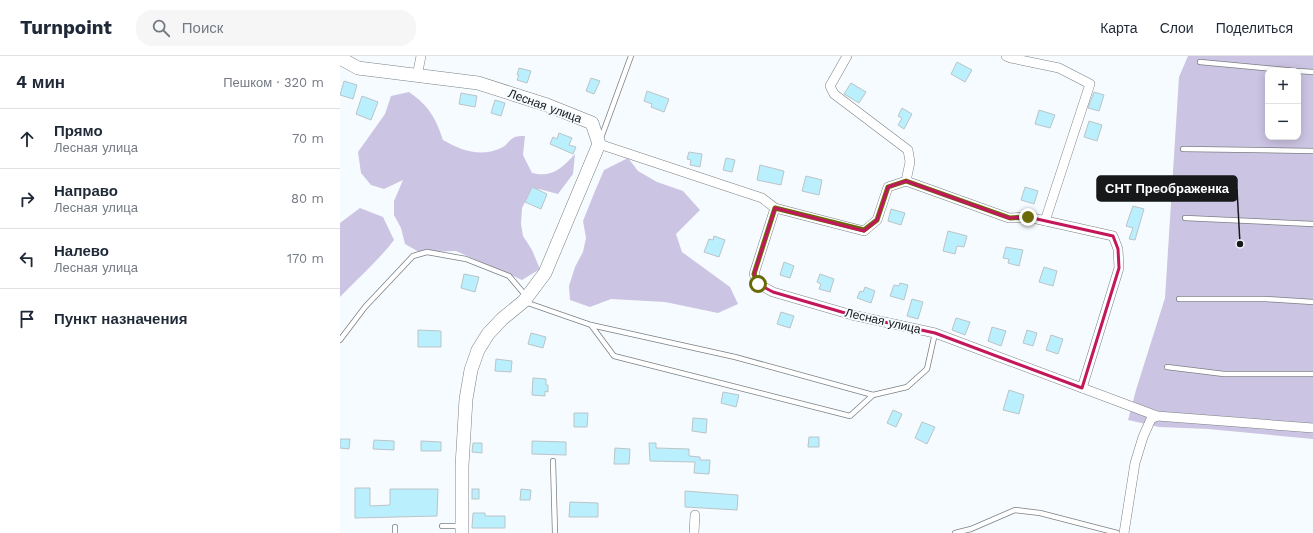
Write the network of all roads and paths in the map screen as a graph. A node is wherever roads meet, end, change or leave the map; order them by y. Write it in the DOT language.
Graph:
graph roads {
  1 [pos="420,56"];
  2 [pos="631,56"];
  3 [pos="847,56"];
  4 [pos="1006,56"];
  5 [pos="340,58"];
  6 [pos="1200,62"];
  7 [pos="1265,68"];
  8 [pos="1301,71"];
  9 [pos="1313,72"];
  10 [pos="417,76"];
  11 [pos="599,144"];
  12 [pos="1183,149"];
  13 [pos="1313,151"];
  14 [pos="906,181"];
  15 [pos="775,208"];
  16 [pos="1185,218"];
  17 [pos="1045,221"];
  18 [pos="1313,224"];
  19 [pos="525,299"];
  20 [pos="1179,299"];
  21 [pos="1313,302"];
  22 [pos="591,325"];
  23 [pos="936,332"];
  24 [pos="340,340"];
  25 [pos="1167,367"];
  26 [pos="1313,374"];
  27 [pos="1082,388"];
  28 [pos="873,395"];
  29 [pos="1157,416"];
  30 [pos="1313,428"];
  31 [pos="553,461"];
  32 [pos="695,515"];
  33 [pos="442,526"];
  34 [pos="394,527"];
  35 [pos="462,530"];
  36 [pos="395,533"];
  37 [pos="555,533"];
  38 [pos="694,533"];
  39 [pos="955,533"];
  40 [pos="1117,533"];
  41 [pos="1124,533"];
  1 -- 10 [label="street"];
  2 -- 11 [label="lane"];
  3 -- 14 [label="street"];
  4 -- 17 [label="street"];
  5 -- 10 [label="street, Лесная улица"];
  6 -- 7 [label="lane"];
  8 -- 9 [label="lane"];
  10 -- 11 [label="street, Лесная улица"];
  11 -- 15 [label="street"];
  11 -- 19 [label="street"];
  12 -- 13 [label="lane"];
  14 -- 15 [label="street"];
  14 -- 17 [label="street"];
  15 -- 23 [label="street, Лесная улица"];
  16 -- 18 [label="lane"];
  17 -- 27 [label="street"];
  19 -- 22 [label="lane"];
  19 -- 24 [label="lane"];
  19 -- 35 [label="street"];
  20 -- 21 [label="lane"];
  22 -- 28 [label="lane"];
  22 -- 28 [label="lane"];
  23 -- 27 [label="street, Лесная улица"];
  23 -- 28 [label="lane"];
  25 -- 26 [label="lane"];
  27 -- 29 [label="street, Лесная улица"];
  29 -- 30 [label="street, Лесная улица"];
  29 -- 41 [label="street"];
  31 -- 37 [label="lane"];
  32 -- 38 [label="street"];
  33 -- 35 [label="lane"];
  34 -- 36 [label="lane"];
  39 -- 40 [label="lane"];
}
